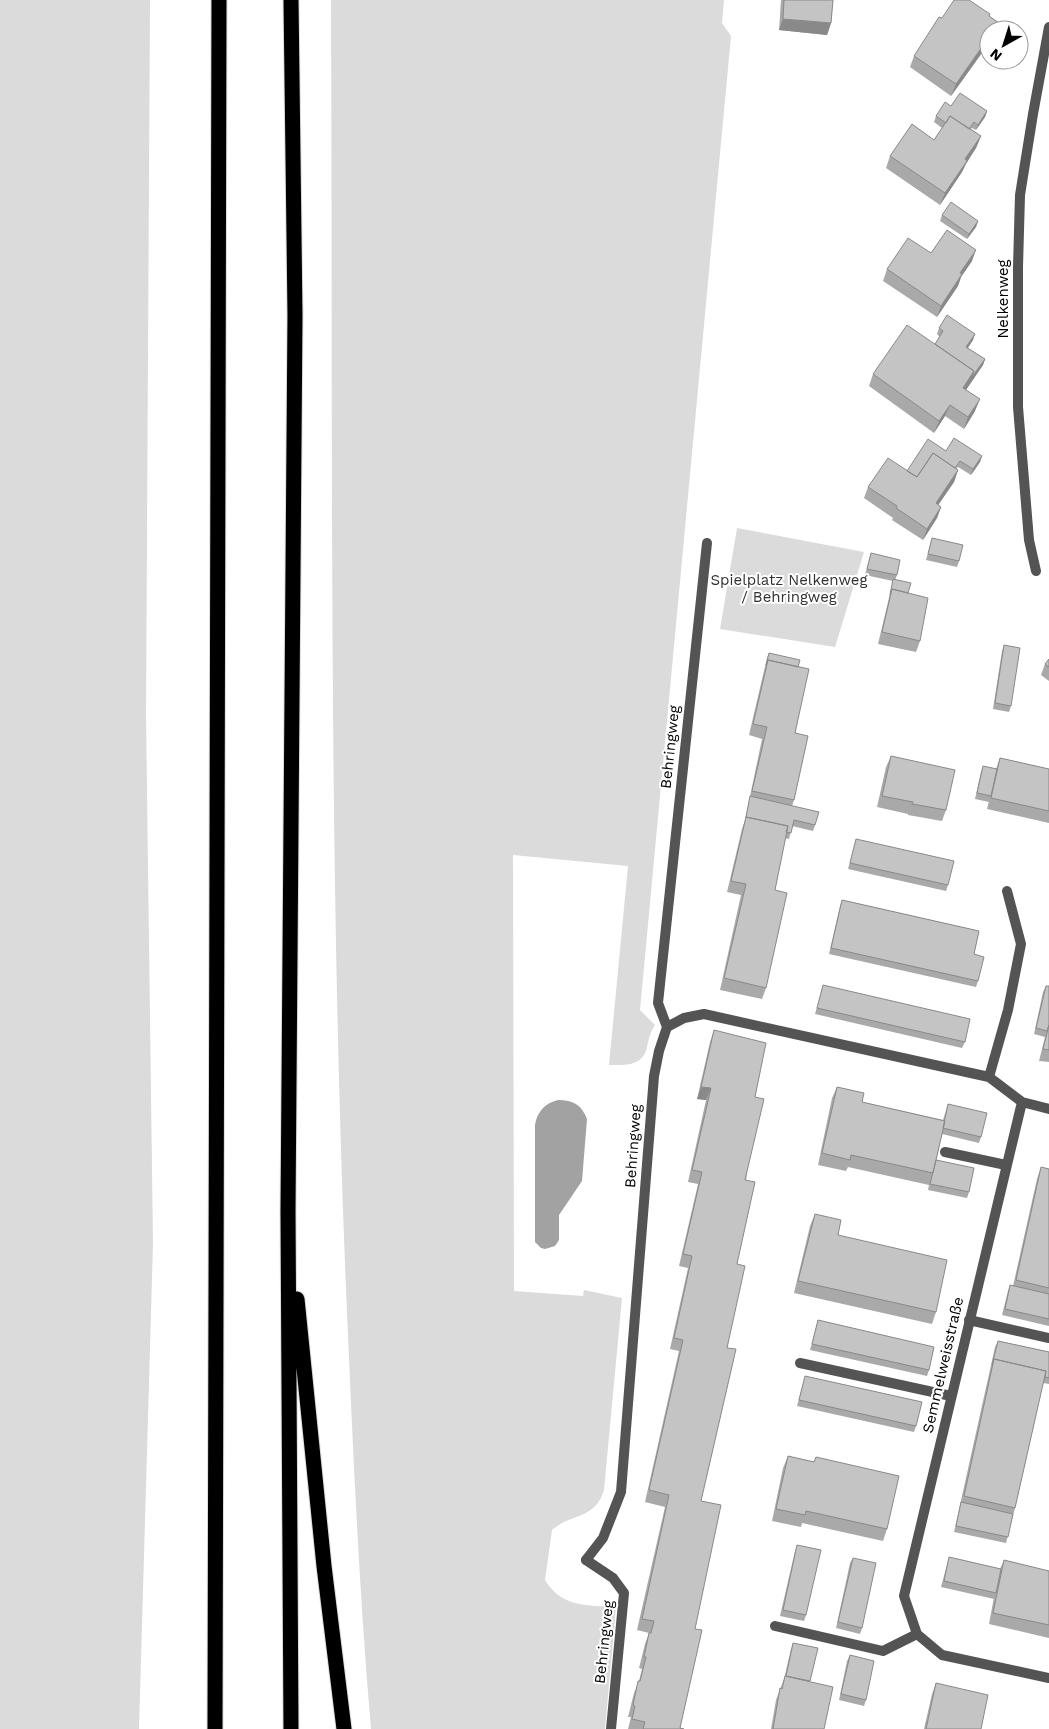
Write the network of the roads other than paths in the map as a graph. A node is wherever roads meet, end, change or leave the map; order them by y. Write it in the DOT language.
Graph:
graph roads {
  1 [pos="219,0"];
  2 [pos="291,0"];
  3 [pos="1049,27"];
  4 [pos="707,544"];
  5 [pos="1036,571"];
  6 [pos="1007,891"];
  7 [pos="668,1027"];
  8 [pos="990,1078"];
  9 [pos="1022,1102"];
  10 [pos="1049,1109"];
  11 [pos="945,1152"];
  12 [pos="1006,1165"];
  13 [pos="288,1211"];
  14 [pos="969,1320"];
  15 [pos="1049,1338"];
  16 [pos="800,1363"];
  17 [pos="951,1396"];
  18 [pos="775,1626"];
  19 [pos="917,1634"];
  20 [pos="1049,1678"];
  21 [pos="215,1729"];
  22 [pos="291,1729"];
  23 [pos="344,1729"];
  24 [pos="611,1729"];
  1 -- 21 [label="highway"];
  2 -- 13 [label="highway"];
  3 -- 5 [label="street, Nelkenweg"];
  4 -- 7 [label="street, Behringweg"];
  6 -- 8 [label="street"];
  7 -- 8 [label="street"];
  7 -- 24 [label="street, Behringweg"];
  8 -- 9 [label="street"];
  9 -- 10 [label="street"];
  9 -- 12 [label="street, Semmelweisstraße"];
  11 -- 12 [label="street"];
  12 -- 14 [label="street, Semmelweisstraße"];
  13 -- 22 [label="highway"];
  13 -- 23 [label="highway"];
  14 -- 15 [label="street"];
  14 -- 17 [label="street, Semmelweisstraße"];
  16 -- 17 [label="street"];
  17 -- 19 [label="street, Semmelweisstraße"];
  18 -- 19 [label="street"];
  19 -- 20 [label="street"];
}
